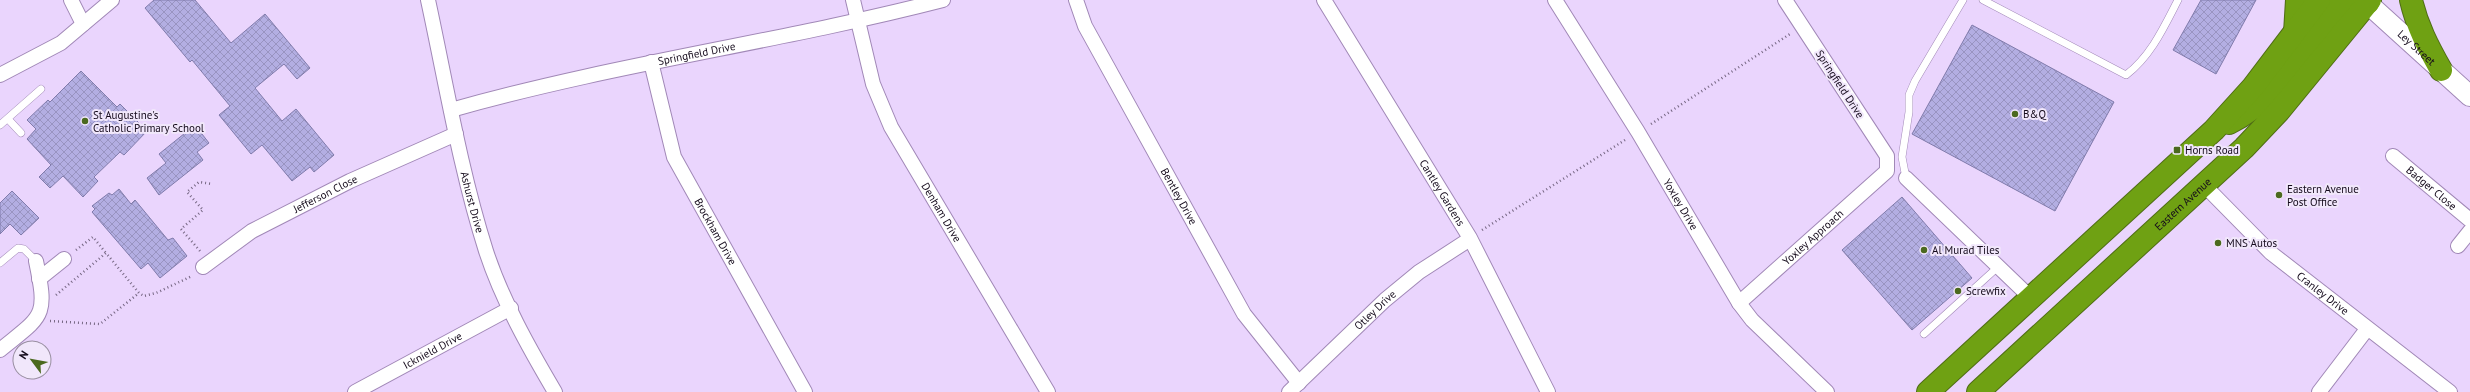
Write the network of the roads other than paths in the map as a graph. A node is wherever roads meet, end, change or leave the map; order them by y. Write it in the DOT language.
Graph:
graph roads {
  1 [pos="71,0"];
  2 [pos="112,0"];
  3 [pos="428,0"];
  4 [pos="852,0"];
  5 [pos="943,0"];
  6 [pos="1076,0"];
  7 [pos="1324,0"];
  8 [pos="1555,0"];
  9 [pos="1785,0"];
  10 [pos="1963,0"];
  11 [pos="2178,0"];
  12 [pos="2297,0"];
  13 [pos="2319,0"];
  14 [pos="2411,0"];
  15 [pos="1987,1"];
  16 [pos="2367,1"];
  17 [pos="858,22"];
  18 [pos="83,24"];
  19 [pos="2294,33"];
  20 [pos="650,62"];
  21 [pos="2441,70"];
  22 [pos="0,76"];
  23 [pos="41,89"];
  24 [pos="2470,96"];
  25 [pos="451,110"];
  26 [pos="8,119"];
  27 [pos="0,125"];
  28 [pos="2214,130"];
  29 [pos="22,133"];
  30 [pos="456,134"];
  31 [pos="2393,156"];
  32 [pos="1887,171"];
  33 [pos="1906,178"];
  34 [pos="2204,185"];
  35 [pos="2470,220"];
  36 [pos="2470,231"];
  37 [pos="1470,239"];
  38 [pos="2458,246"];
  39 [pos="64,259"];
  40 [pos="36,260"];
  41 [pos="0,263"];
  42 [pos="206,264"];
  43 [pos="1999,266"];
  44 [pos="40,279"];
  45 [pos="2030,298"];
  46 [pos="1739,303"];
  47 [pos="510,308"];
  48 [pos="2367,329"];
  49 [pos="1924,334"];
  50 [pos="0,350"];
  51 [pos="1294,388"];
  52 [pos="355,392"];
  53 [pos="555,392"];
  54 [pos="805,392"];
  55 [pos="1048,392"];
  56 [pos="1548,392"];
  57 [pos="1827,392"];
  58 [pos="1928,392"];
  59 [pos="1978,392"];
  60 [pos="2318,392"];
  61 [pos="2450,392"];
  1 -- 18 [label="street"];
  2 -- 18 [label="street"];
  3 -- 25 [label="street, Ashurst Drive"];
  4 -- 17 [label="street, Denham Drive"];
  5 -- 17 [label="street, Springfield Drive"];
  6 -- 51 [label="street, Bentley Drive"];
  7 -- 37 [label="street, Cantley Gardens"];
  8 -- 46 [label="street, Yoxley Drive"];
  9 -- 32 [label="street, Springfield Drive"];
  10 -- 33 [label="lane"];
  11 -- 15 [label="lane"];
  12 -- 19 [label="highway"];
  13 -- 19 [label="highway"];
  14 -- 21 [label="highway"];
  16 -- 21 [label="street, Ley Street"];
  16 -- 28 [label="highway"];
  16 -- 34 [label="highway, Eastern Avenue"];
  17 -- 20 [label="street, Springfield Drive"];
  17 -- 55 [label="street, Denham Drive"];
  18 -- 22 [label="street"];
  19 -- 28 [label="highway"];
  20 -- 25 [label="street, Springfield Drive"];
  20 -- 54 [label="street, Brockham Drive"];
  21 -- 24 [label="street, Ley Street"];
  23 -- 26 [label="lane"];
  25 -- 30 [label="street, Ashurst Drive"];
  26 -- 27 [label="lane"];
  26 -- 29 [label="lane"];
  28 -- 45 [label="highway"];
  30 -- 42 [label="street, Jefferson Close"];
  30 -- 47 [label="street, Ashurst Drive"];
  31 -- 35 [label="street, Badger Close"];
  32 -- 46 [label="street, Yoxley Approach"];
  33 -- 43 [label="street"];
  34 -- 48 [label="street, Cranley Drive"];
  34 -- 59 [label="highway, Eastern Avenue"];
  36 -- 38 [label="street"];
  37 -- 51 [label="street, Otley Drive"];
  37 -- 56 [label="street, Cantley Gardens"];
  39 -- 44 [label="street"];
  40 -- 41 [label="lane"];
  40 -- 44 [label="street"];
  43 -- 45 [label="street"];
  43 -- 49 [label="lane"];
  44 -- 50 [label="street"];
  45 -- 58 [label="highway"];
  46 -- 57 [label="street, Yoxley Drive"];
  47 -- 52 [label="street, Icknield Drive"];
  47 -- 53 [label="street, Ashurst Drive"];
  48 -- 60 [label="street"];
  48 -- 61 [label="street, Cranley Drive"];
}
